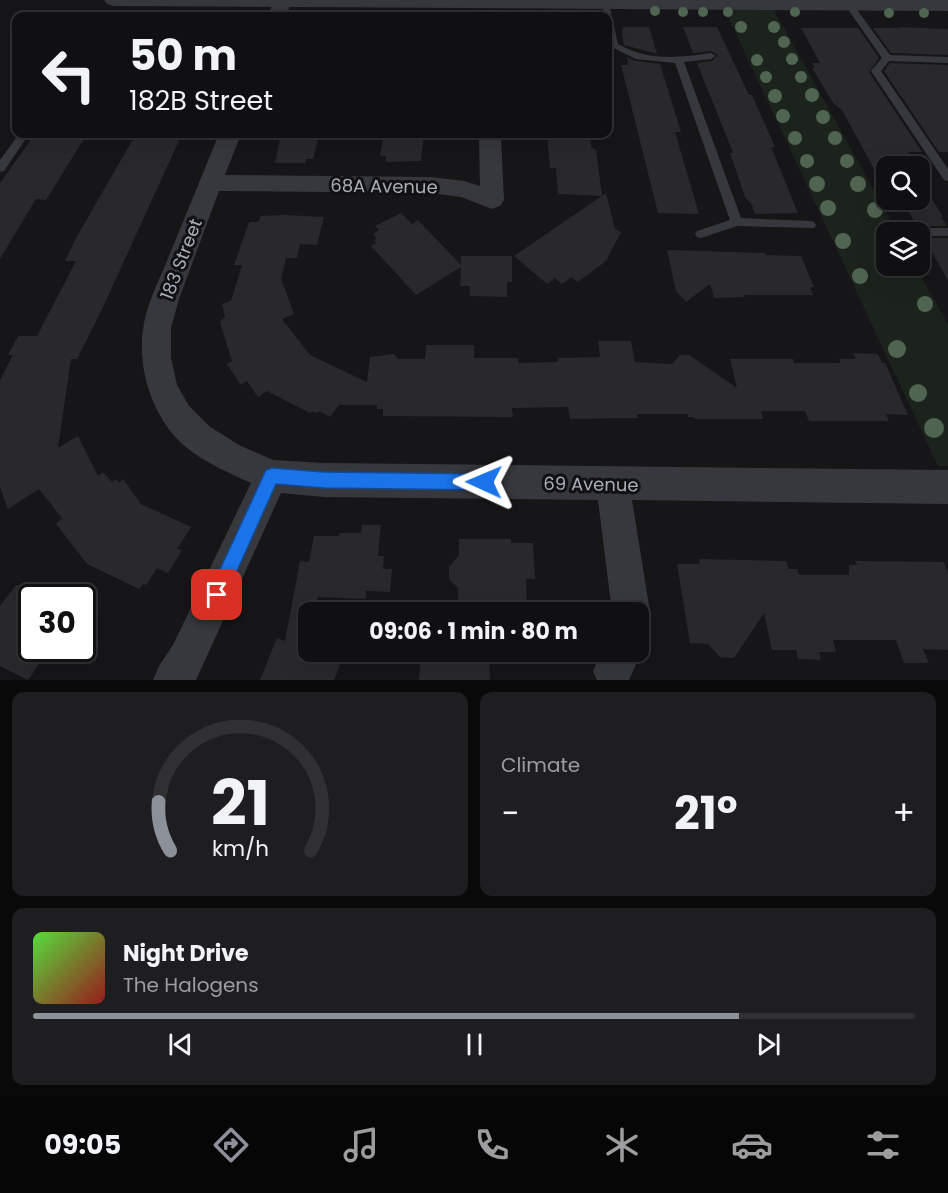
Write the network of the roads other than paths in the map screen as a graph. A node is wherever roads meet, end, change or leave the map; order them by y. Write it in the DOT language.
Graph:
graph roads {
  1 [pos="114,0"];
  2 [pos="284,0"];
  3 [pos="605,3"];
  4 [pos="849,5"];
  5 [pos="948,5"];
  6 [pos="607,12"];
  7 [pos="612,36"];
  8 [pos="711,56"];
  9 [pos="887,58"];
  10 [pos="948,60"];
  11 [pos="679,61"];
  12 [pos="21,138"];
  13 [pos="228,138"];
  14 [pos="490,138"];
  15 [pos="0,168"];
  16 [pos="948,177"];
  17 [pos="210,183"];
  18 [pos="737,222"];
  19 [pos="810,225"];
  20 [pos="930,232"];
  21 [pos="948,232"];
  22 [pos="701,234"];
  23 [pos="163,388"];
  24 [pos="272,476"];
  25 [pos="613,484"];
  26 [pos="948,487"];
  27 [pos="630,602"];
  28 [pos="173,680"];
  1 -- 2 [label="street"];
  2 -- 3 [label="street"];
  3 -- 4 [label="street"];
  3 -- 6 [label="lane"];
  4 -- 5 [label="street"];
  4 -- 9 [label="lane"];
  7 -- 11 [label="lane"];
  8 -- 11 [label="lane"];
  9 -- 10 [label="lane"];
  9 -- 16 [label="lane"];
  11 -- 18 [label="lane"];
  12 -- 15 [label="lane"];
  13 -- 17 [label="street, 183 Street"];
  14 -- 17 [label="street, 68A Avenue"];
  17 -- 23 [label="street, 183 Street"];
  18 -- 19 [label="lane"];
  18 -- 22 [label="lane"];
  20 -- 21 [label="lane"];
  23 -- 24 [label="street, 69 Avenue"];
  24 -- 25 [label="street, 69 Avenue"];
  24 -- 28 [label="street"];
  25 -- 26 [label="street, 69 Avenue"];
  25 -- 27 [label="street"];
}
